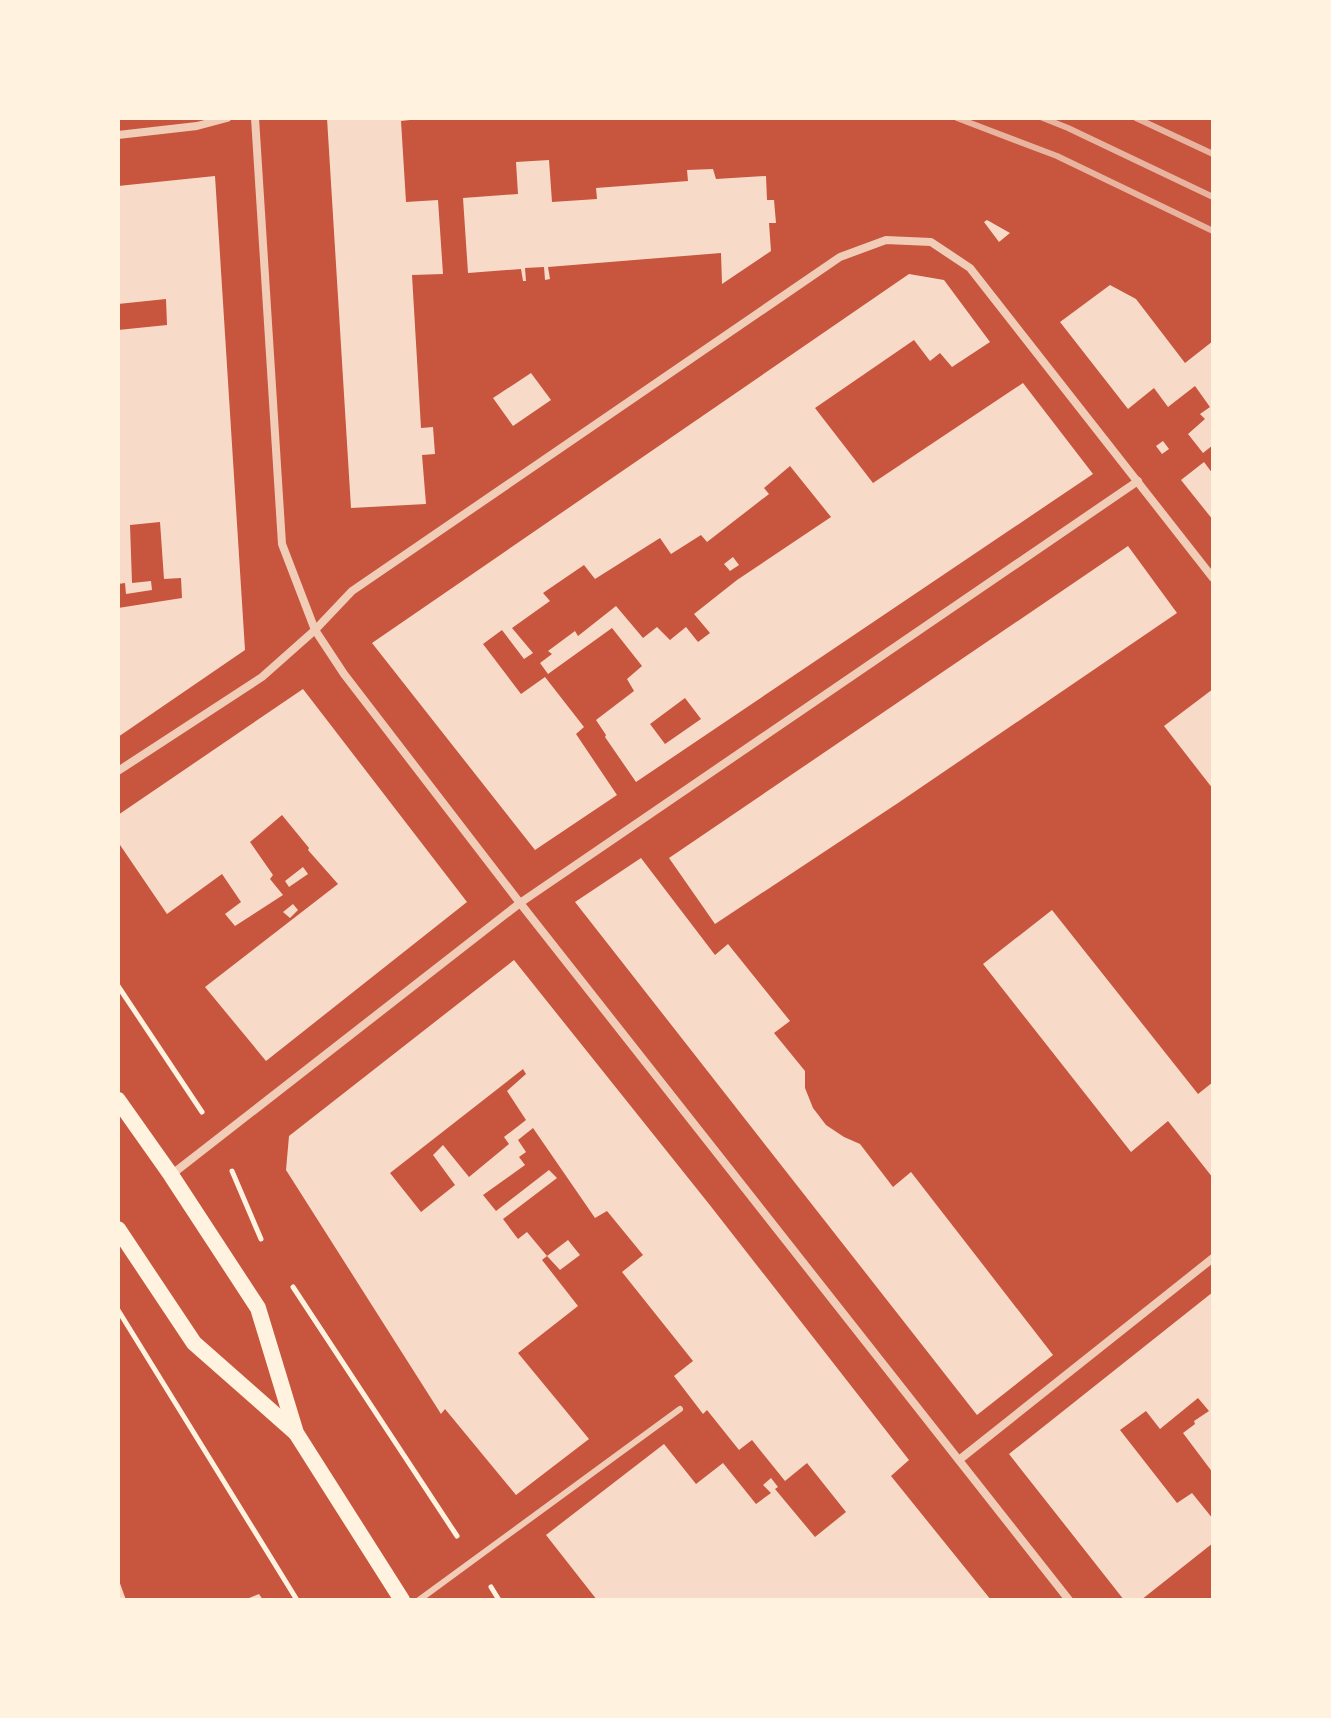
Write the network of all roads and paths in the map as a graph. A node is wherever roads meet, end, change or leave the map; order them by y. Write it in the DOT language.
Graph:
graph roads {
  1 [pos="227,118"];
  2 [pos="255,118"];
  3 [pos="118,135"];
  4 [pos="1138,481"];
  5 [pos="1213,578"];
  6 [pos="315,630"];
  7 [pos="118,771"];
  8 [pos="520,903"];
  9 [pos="118,986"];
  10 [pos="118,1100"];
  11 [pos="202,1113"];
  12 [pos="230,1166"];
  13 [pos="171,1175"];
  14 [pos="119,1231"];
  15 [pos="261,1239"];
  16 [pos="1213,1258"];
  17 [pos="286,1278"];
  18 [pos="118,1310"];
  19 [pos="680,1409"];
  20 [pos="296,1433"];
  21 [pos="959,1460"];
  22 [pos="474,1561"];
  23 [pos="297,1600"];
  24 [pos="402,1600"];
  25 [pos="419,1600"];
  26 [pos="499,1600"];
  27 [pos="1069,1600"];
  1 -- 3 [label="street"];
  2 -- 6 [label="street"];
  4 -- 5 [label="street"];
  4 -- 6 [label="street"];
  4 -- 8 [label="street"];
  6 -- 7 [label="street"];
  6 -- 8 [label="street"];
  8 -- 13 [label="street"];
  8 -- 21 [label="street"];
  9 -- 11 [label="path"];
  10 -- 13 [label="main road"];
  12 -- 15 [label="path"];
  13 -- 20 [label="main road"];
  14 -- 20 [label="main road"];
  16 -- 21 [label="street"];
  17 -- 22 [label="path"];
  18 -- 23 [label="path"];
  19 -- 22 [label="lane"];
  20 -- 24 [label="main road"];
  21 -- 27 [label="street"];
  22 -- 25 [label="lane"];
  22 -- 26 [label="path"];
}
